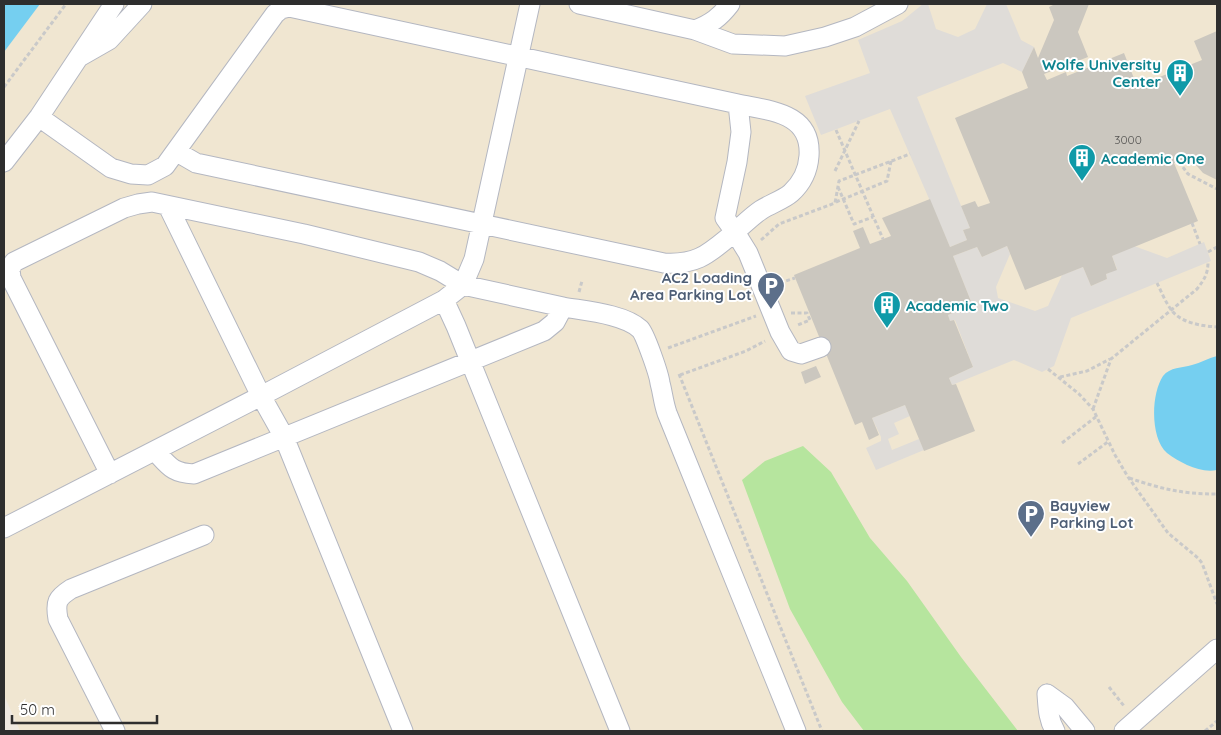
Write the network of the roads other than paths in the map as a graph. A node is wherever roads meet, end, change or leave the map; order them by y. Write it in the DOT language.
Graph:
graph roads {
  1 [pos="114,4"];
  2 [pos="142,4"];
  3 [pos="530,4"];
  4 [pos="579,4"];
  5 [pos="730,4"];
  6 [pos="898,4"];
  7 [pos="629,9"];
  8 [pos="695,30"];
  9 [pos="517,57"];
  10 [pos="78,58"];
  11 [pos="738,104"];
  12 [pos="39,118"];
  13 [pos="177,152"];
  14 [pos="4,162"];
  15 [pos="148,174"];
  16 [pos="160,204"];
  17 [pos="482,225"];
  18 [pos="735,232"];
  19 [pos="463,285"];
  20 [pos="444,300"];
  21 [pos="563,307"];
  22 [pos="821,347"];
  23 [pos="470,362"];
  24 [pos="261,396"];
  25 [pos="284,437"];
  26 [pos="155,451"];
  27 [pos="110,474"];
  28 [pos="4,528"];
  29 [pos="204,535"];
  30 [pos="1217,649"];
  31 [pos="115,731"];
  32 [pos="403,731"];
  33 [pos="620,731"];
  34 [pos="796,731"];
  35 [pos="1055,731"];
  36 [pos="1085,731"];
  37 [pos="1124,731"];
  1 -- 10 [label="street"];
  2 -- 10 [label="street"];
  3 -- 9 [label="street"];
  4 -- 7 [label="street"];
  5 -- 8 [label="street"];
  6 -- 8 [label="street"];
  7 -- 8 [label="street"];
  9 -- 11 [label="street"];
  9 -- 13 [label="street"];
  9 -- 17 [label="street"];
  10 -- 12 [label="street"];
  11 -- 18 [label="street"];
  11 -- 18 [label="street"];
  12 -- 14 [label="street"];
  12 -- 15 [label="street"];
  13 -- 15 [label="street"];
  13 -- 17 [label="street"];
  15 -- 16 [label="street"];
  16 -- 19 [label="street"];
  16 -- 24 [label="street"];
  16 -- 27 [label="street"];
  17 -- 18 [label="street"];
  17 -- 19 [label="street"];
  18 -- 22 [label="street"];
  19 -- 20 [label="street"];
  19 -- 21 [label="street"];
  20 -- 23 [label="street"];
  20 -- 24 [label="street"];
  21 -- 23 [label="street"];
  21 -- 34 [label="street"];
  23 -- 25 [label="street"];
  23 -- 33 [label="street"];
  24 -- 25 [label="street"];
  24 -- 26 [label="street"];
  25 -- 26 [label="street"];
  25 -- 32 [label="street"];
  26 -- 27 [label="street"];
  27 -- 28 [label="street"];
  29 -- 31 [label="street"];
  30 -- 37 [label="street"];
  35 -- 36 [label="street"];
}
